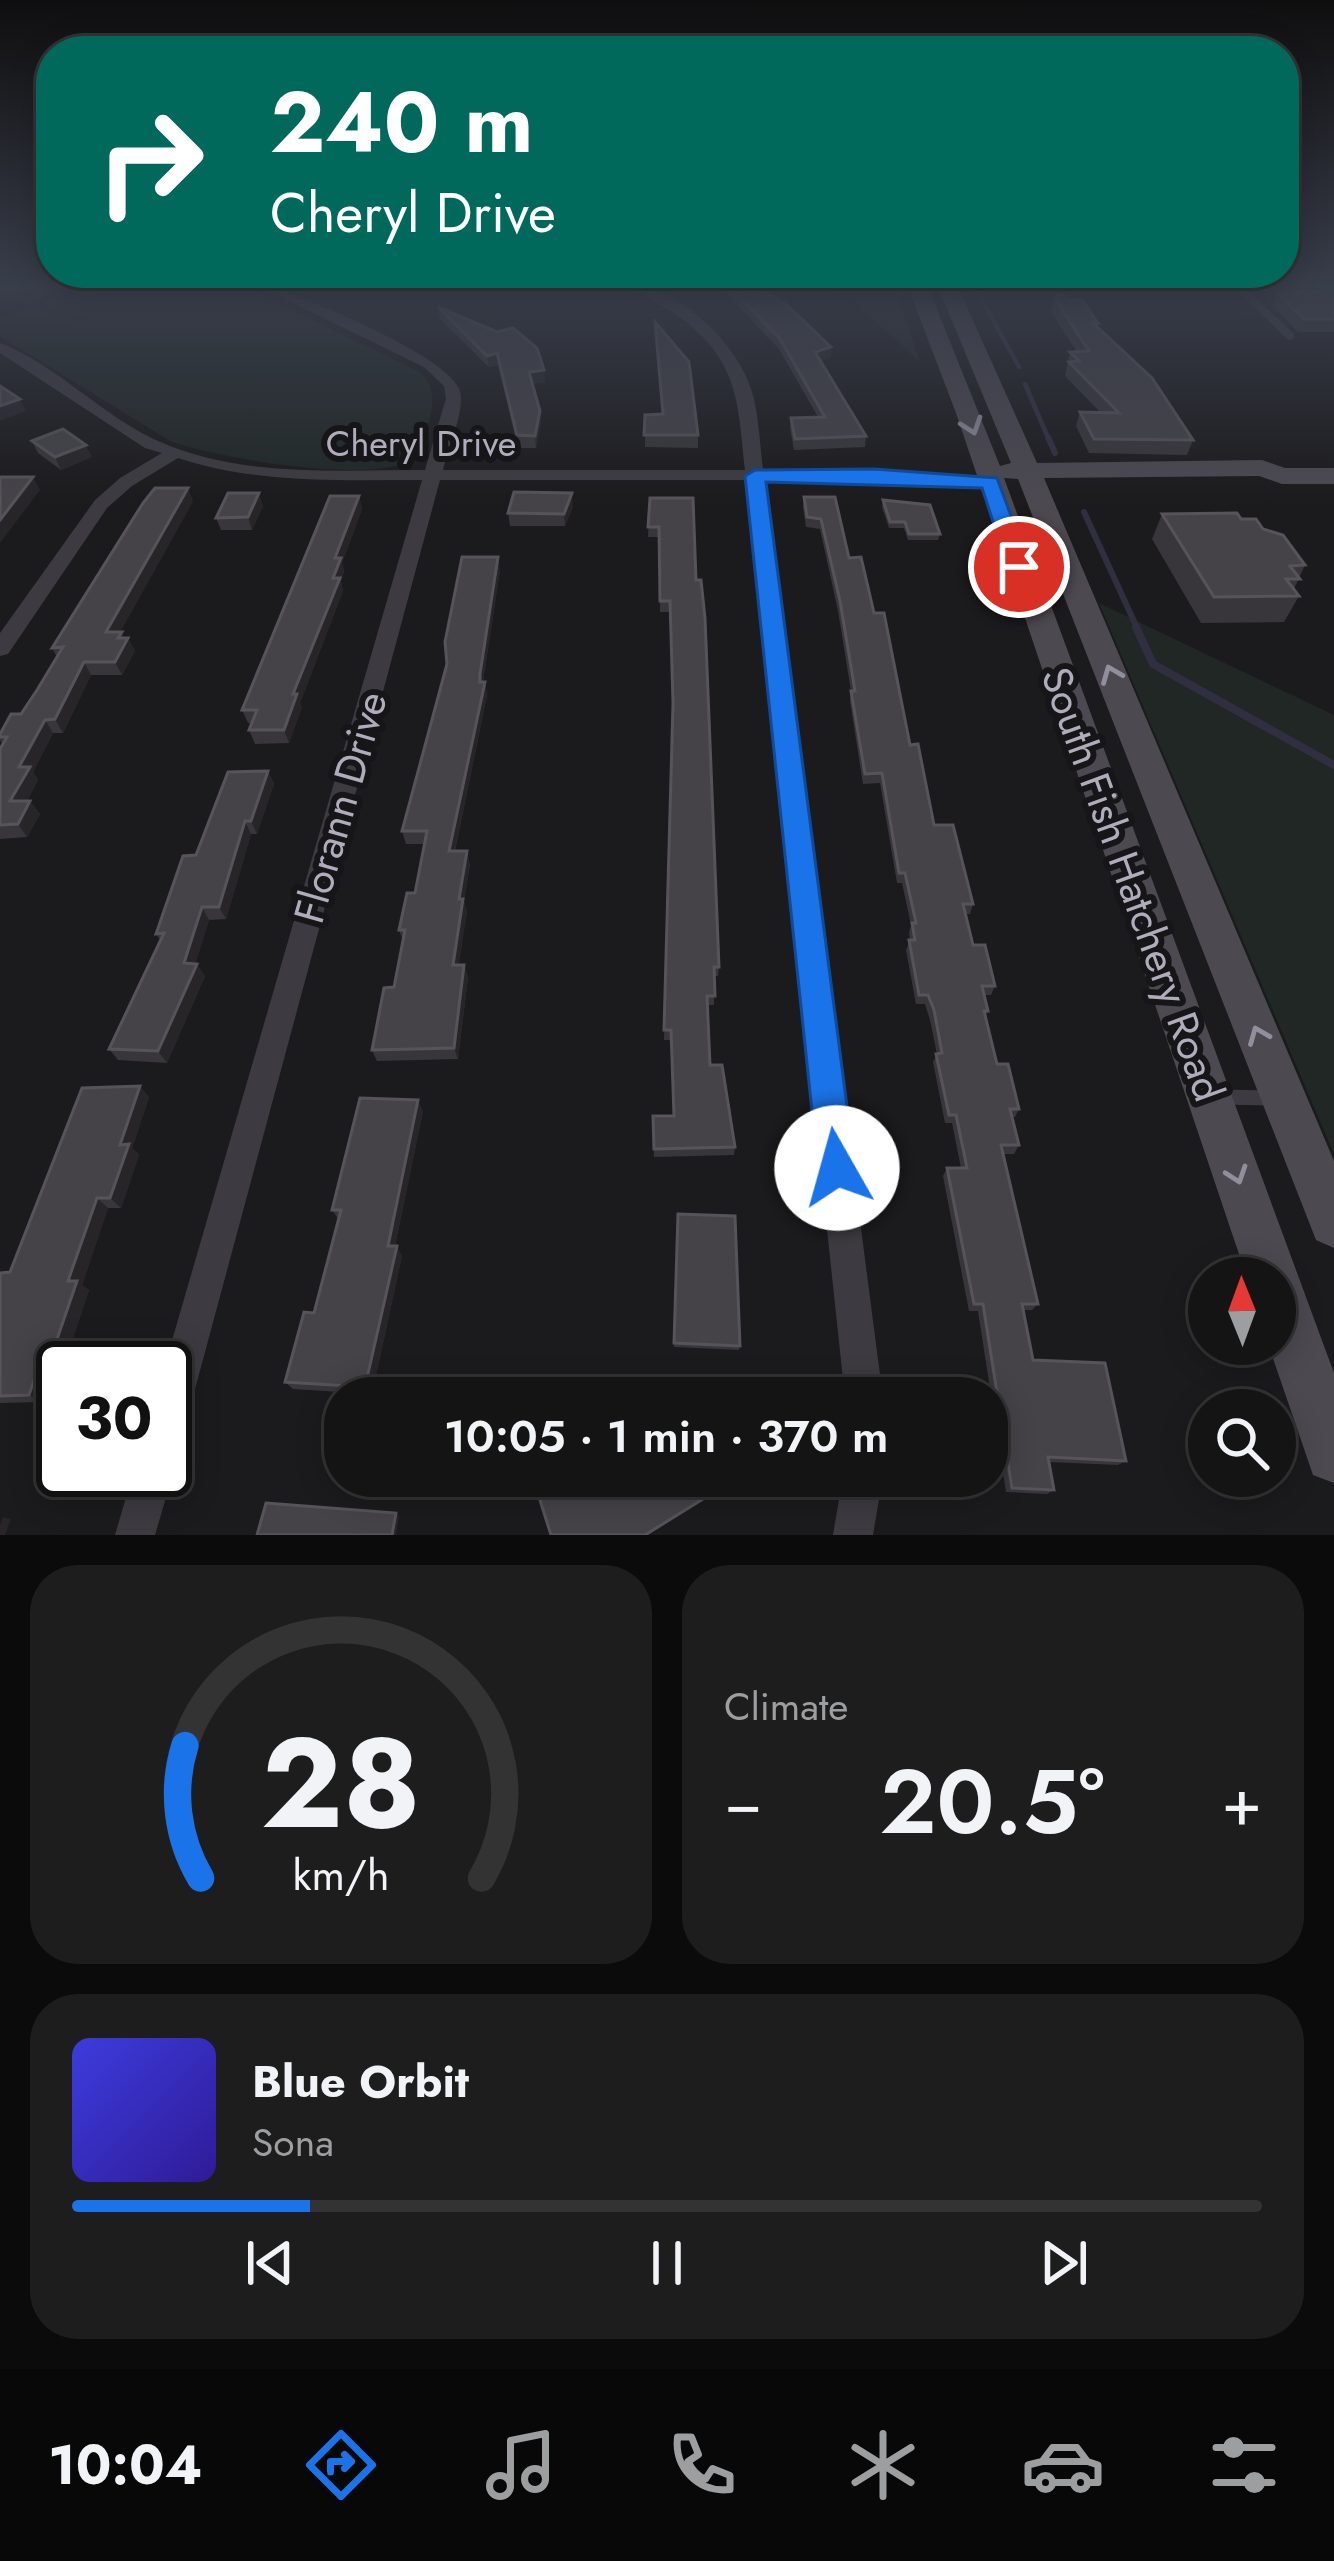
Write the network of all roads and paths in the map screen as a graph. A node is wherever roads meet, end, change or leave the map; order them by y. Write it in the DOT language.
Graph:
graph roads {
  1 [pos="11,359"];
  2 [pos="411,359"];
  3 [pos="731,359"];
  4 [pos="953,359"];
  5 [pos="971,359"];
  6 [pos="174,453"];
  7 [pos="755,476"];
  8 [pos="1334,476"];
  9 [pos="433,477"];
  10 [pos="1010,477"];
  11 [pos="0,650"];
  12 [pos="1209,1096"];
  13 [pos="1284,1098"];
  14 [pos="1334,1222"];
  15 [pos="1266,1257"];
  16 [pos="190,1341"];
  17 [pos="1296,1344"];
  18 [pos="862,1377"];
  19 [pos="1334,1454"];
  20 [pos="146,1497"];
  21 [pos="860,1497"];
  22 [pos="135,1535"];
  23 [pos="854,1535"];
  1 -- 6 [label="street, Cheryl Drive"];
  2 -- 9 [label="street, Florann Drive"];
  3 -- 7 [label="street"];
  4 -- 10 [label="main road, South Fish Hatchery Road, one-way"];
  5 -- 10 [label="main road, South Fish Hatchery Road"];
  6 -- 9 [label="street, Cheryl Drive"];
  6 -- 11 [label="street"];
  7 -- 9 [label="street, Cheryl Drive"];
  7 -- 10 [label="street, Cheryl Drive"];
  7 -- 18 [label="street"];
  8 -- 10 [label="main road"];
  9 -- 16 [label="street, Florann Drive"];
  10 -- 12 [label="main road, South Fish Hatchery Road"];
  13 -- 10 [label="main road, South Fish Hatchery Road, one-way"];
  12 -- 13 [label="lane"];
  12 -- 15 [label="main road, South Fish Hatchery Road, one-way"];
  13 -- 14 [label="main road, South Fish Hatchery Road"];
  17 -- 19 [label="main road, South Fish Hatchery Road"];
  20 -- 22 [label="street"];
  21 -- 23 [label="street"];
}
